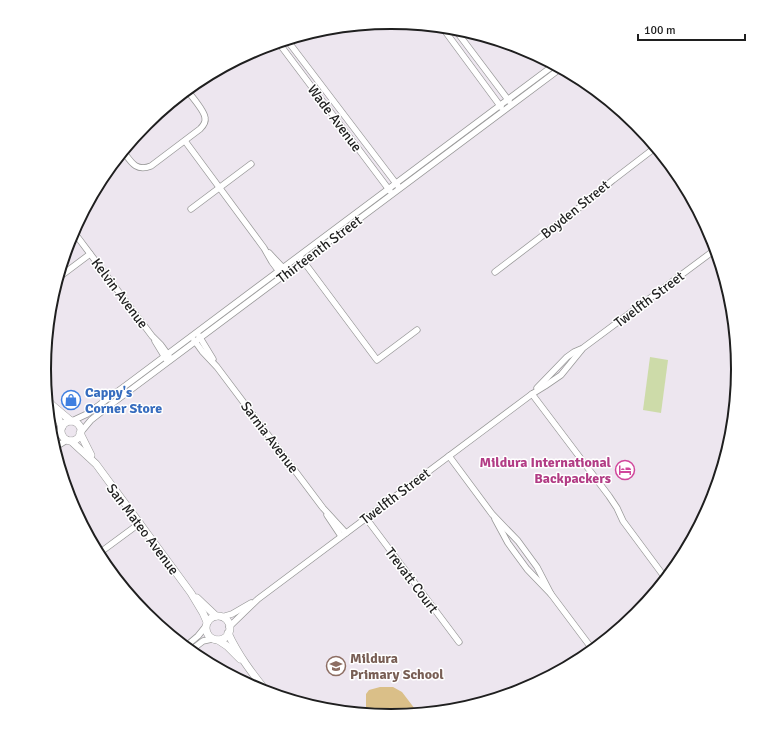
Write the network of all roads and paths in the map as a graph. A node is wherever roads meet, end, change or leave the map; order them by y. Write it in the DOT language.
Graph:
graph roads {
  1 [pos="447,34"];
  2 [pos="461,37"];
  3 [pos="290,45"];
  4 [pos="282,47"];
  5 [pos="550,69"];
  6 [pos="555,72"];
  7 [pos="190,94"];
  8 [pos="510,102"];
  9 [pos="502,108"];
  10 [pos="185,141"];
  11 [pos="651,150"];
  12 [pos="126,156"];
  13 [pos="251,164"];
  14 [pos="395,183"];
  15 [pos="219,188"];
  16 [pos="388,189"];
  17 [pos="400,189"];
  18 [pos="392,194"];
  19 [pos="190,209"];
  20 [pos="78,237"];
  21 [pos="710,253"];
  22 [pos="90,254"];
  23 [pos="301,258"];
  24 [pos="65,272"];
  25 [pos="283,272"];
  26 [pos="495,272"];
  27 [pos="417,330"];
  28 [pos="195,339"];
  29 [pos="168,358"];
  30 [pos="532,394"];
  31 [pos="53,406"];
  32 [pos="54,409"];
  33 [pos="71,421"];
  34 [pos="61,429"];
  35 [pos="58,433"];
  36 [pos="80,433"];
  37 [pos="69,440"];
  38 [pos="60,445"];
  39 [pos="449,456"];
  40 [pos="96,464"];
  41 [pos="492,514"];
  42 [pos="366,518"];
  43 [pos="140,523"];
  44 [pos="343,535"];
  45 [pos="103,550"];
  46 [pos="662,574"];
  47 [pos="191,593"];
  48 [pos="551,594"];
  49 [pos="258,599"];
  50 [pos="219,616"];
  51 [pos="206,624"];
  52 [pos="229,630"];
  53 [pos="215,639"];
  54 [pos="459,642"];
  55 [pos="190,643"];
  56 [pos="590,644"];
  57 [pos="195,647"];
  58 [pos="247,666"];
  59 [pos="260,682"];
  1 -- 9 [label="street"];
  2 -- 8 [label="street"];
  3 -- 14 [label="street, Wade Avenue"];
  4 -- 16 [label="street, Wade Avenue"];
  5 -- 8 [label="street, Thirteenth Street"];
  6 -- 8 [label="street, Thirteenth Street"];
  7 -- 10 [label="street"];
  8 -- 9 [label="street, Thirteenth Street"];
  9 -- 14 [label="street, Thirteenth Street"];
  9 -- 17 [label="street, Thirteenth Street"];
  10 -- 12 [label="street"];
  10 -- 15 [label="street"];
  11 -- 26 [label="street, Boyden Street"];
  13 -- 15 [label="street"];
  14 -- 16 [label="street, Thirteenth Street"];
  14 -- 17 [label="street, Wade Avenue"];
  15 -- 19 [label="street"];
  15 -- 25 [label="street"];
  16 -- 18 [label="street, Wade Avenue"];
  16 -- 23 [label="street, Thirteenth Street"];
  17 -- 18 [label="street, Thirteenth Street"];
  18 -- 23 [label="street, Thirteenth Street"];
  20 -- 22 [label="street, Kelvin Avenue"];
  21 -- 30 [label="street, Twelfth Street"];
  22 -- 24 [label="street"];
  22 -- 29 [label="street, Kelvin Avenue"];
  23 -- 25 [label="street, Thirteenth Street"];
  23 -- 27 [label="street"];
  25 -- 28 [label="street, Thirteenth Street"];
  25 -- 28 [label="street, Thirteenth Street"];
  28 -- 29 [label="street, Thirteenth Street"];
  28 -- 44 [label="street, Sarnia Avenue"];
  29 -- 33 [label="street, Thirteenth Street"];
  29 -- 36 [label="street, Thirteenth Street"];
  30 -- 39 [label="street, Twelfth Street"];
  30 -- 46 [label="street"];
  31 -- 33 [label="street"];
  32 -- 34 [label="street"];
  33 -- 34 [label="street"];
  33 -- 36 [label="street"];
  34 -- 35 [label="street"];
  34 -- 37 [label="street"];
  36 -- 37 [label="street"];
  36 -- 40 [label="street, San Mateo Avenue"];
  37 -- 38 [label="street"];
  37 -- 40 [label="street, San Mateo Avenue"];
  39 -- 41 [label="street"];
  39 -- 42 [label="street, Twelfth Street"];
  40 -- 43 [label="street, San Mateo Avenue"];
  41 -- 48 [label="street"];
  41 -- 48 [label="street"];
  42 -- 44 [label="street, Twelfth Street"];
  42 -- 54 [label="street, Trevatt Court"];
  43 -- 45 [label="street"];
  43 -- 47 [label="street, San Mateo Avenue"];
  44 -- 49 [label="street, Twelfth Street"];
  47 -- 50 [label="street, San Mateo Avenue"];
  47 -- 51 [label="street, San Mateo Avenue"];
  48 -- 56 [label="street"];
  49 -- 50 [label="street, Twelfth Street"];
  49 -- 52 [label="street, Twelfth Street"];
  50 -- 51 [label="street"];
  50 -- 52 [label="street"];
  51 -- 53 [label="street"];
  51 -- 55 [label="street"];
  52 -- 53 [label="street"];
  52 -- 58 [label="street"];
  53 -- 57 [label="street"];
  53 -- 58 [label="street"];
  58 -- 59 [label="street"];
}
